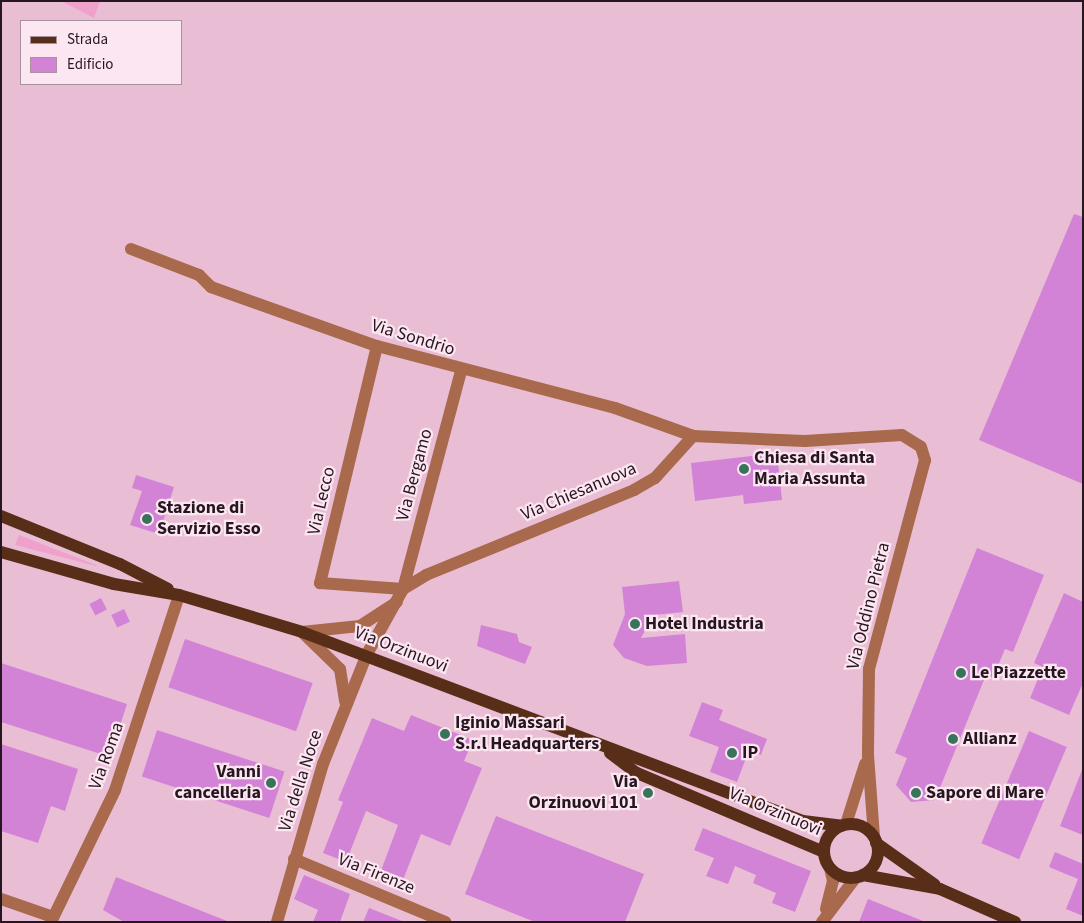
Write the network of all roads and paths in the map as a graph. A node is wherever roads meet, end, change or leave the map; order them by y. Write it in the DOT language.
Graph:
graph roads {
  1 [pos="131,249"];
  2 [pos="377,346"];
  3 [pos="461,371"];
  4 [pos="693,436"];
  5 [pos="1,516"];
  6 [pos="1,552"];
  7 [pos="403,589"];
  8 [pos="179,595"];
  9 [pos="397,602"];
  10 [pos="302,632"];
  11 [pos="367,654"];
  12 [pos="345,704"];
  13 [pos="606,750"];
  14 [pos="868,755"];
  15 [pos="844,825"];
  16 [pos="875,840"];
  17 [pos="824,852"];
  18 [pos="294,859"];
  19 [pos="830,868"];
  20 [pos="859,876"];
  21 [pos="940,889"];
  22 [pos="1,899"];
  23 [pos="427,918"];
  24 [pos="52,919"];
  25 [pos="823,920"];
  26 [pos="277,922"];
  27 [pos="445,922"];
  28 [pos="1015,922"];
  1 -- 2 [label="street, Via Sondrio"];
  2 -- 3 [label="street, Via Sondrio"];
  2 -- 7 [label="street, Via Lecco"];
  3 -- 4 [label="street, Via Sondrio"];
  3 -- 7 [label="street, Via Bergamo"];
  4 -- 7 [label="street, Via Chiesanuova"];
  4 -- 14 [label="street, Via Oddino Pietra"];
  5 -- 8 [label="main road, Via Orzinuovi"];
  6 -- 8 [label="main road, Via Orzinuovi"];
  7 -- 9 [label="street"];
  8 -- 10 [label="main road, Via Orzinuovi"];
  8 -- 24 [label="street, Via Roma"];
  9 -- 10 [label="street"];
  9 -- 11 [label="street"];
  10 -- 11 [label="main road, Via Orzinuovi"];
  10 -- 12 [label="street"];
  11 -- 12 [label="street, Via della Noce"];
  11 -- 13 [label="main road, Via Orzinuovi"];
  12 -- 18 [label="street, Via della Noce"];
  13 -- 15 [label="main road, Via Orzinuovi"];
  13 -- 17 [label="main road, Via Orzinuovi"];
  14 -- 15 [label="street"];
  14 -- 16 [label="street, Via Oddino Pietra"];
  15 -- 16 [label="main road, Via Orzinuovi"];
  15 -- 17 [label="main road, Via Orzinuovi"];
  16 -- 20 [label="main road"];
  16 -- 21 [label="main road, Via Orzinuovi"];
  17 -- 19 [label="main road, Via Orzinuovi"];
  18 -- 23 [label="street, Via Firenze"];
  18 -- 26 [label="street, Via della Noce"];
  19 -- 20 [label="main road, Via Orzinuovi"];
  19 -- 25 [label="street"];
  20 -- 21 [label="main road, Via Orzinuovi"];
  20 -- 25 [label="street"];
  21 -- 28 [label="main road, Via Orzinuovi"];
  22 -- 24 [label="street"];
  23 -- 27 [label="street, Via Firenze"];
}
